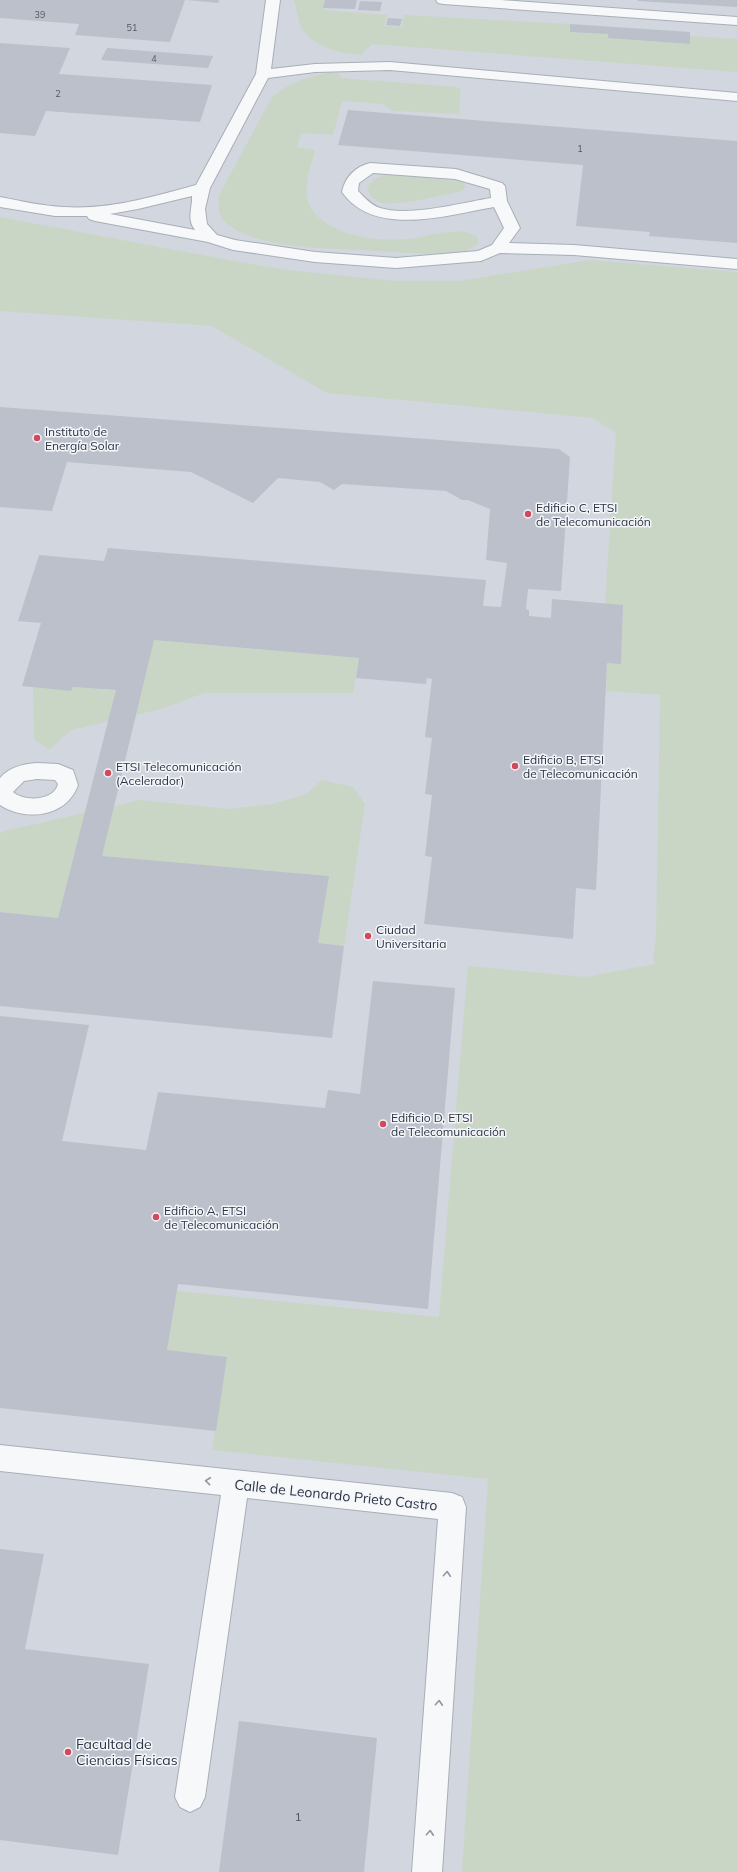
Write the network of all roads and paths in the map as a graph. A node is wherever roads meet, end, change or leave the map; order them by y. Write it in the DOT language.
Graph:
graph roads {
  1 [pos="273,0"];
  2 [pos="443,0"];
  3 [pos="552,4"];
  4 [pos="737,21"];
  5 [pos="263,74"];
  6 [pos="737,96"];
  7 [pos="202,188"];
  8 [pos="499,201"];
  9 [pos="0,202"];
  10 [pos="72,212"];
  11 [pos="211,238"];
  12 [pos="498,248"];
  13 [pos="737,264"];
  14 [pos="0,1458"];
  15 [pos="236,1484"];
  16 [pos="190,1797"];
  17 [pos="427,1872"];
  1 -- 5 [label="street"];
  2 -- 3 [label="street"];
  3 -- 4 [label="street"];
  5 -- 6 [label="street"];
  5 -- 7 [label="street"];
  7 -- 10 [label="street"];
  7 -- 11 [label="street"];
  8 -- 8 [label="street"];
  8 -- 12 [label="street"];
  9 -- 10 [label="street"];
  10 -- 11 [label="street"];
  11 -- 12 [label="street"];
  12 -- 13 [label="street"];
  15 -- 14 [label="street, Calle de Leonardo Prieto Castro, one-way"];
  15 -- 16 [label="street"];
  17 -- 15 [label="street, Calle de Leonardo Prieto Castro, one-way"];
}
